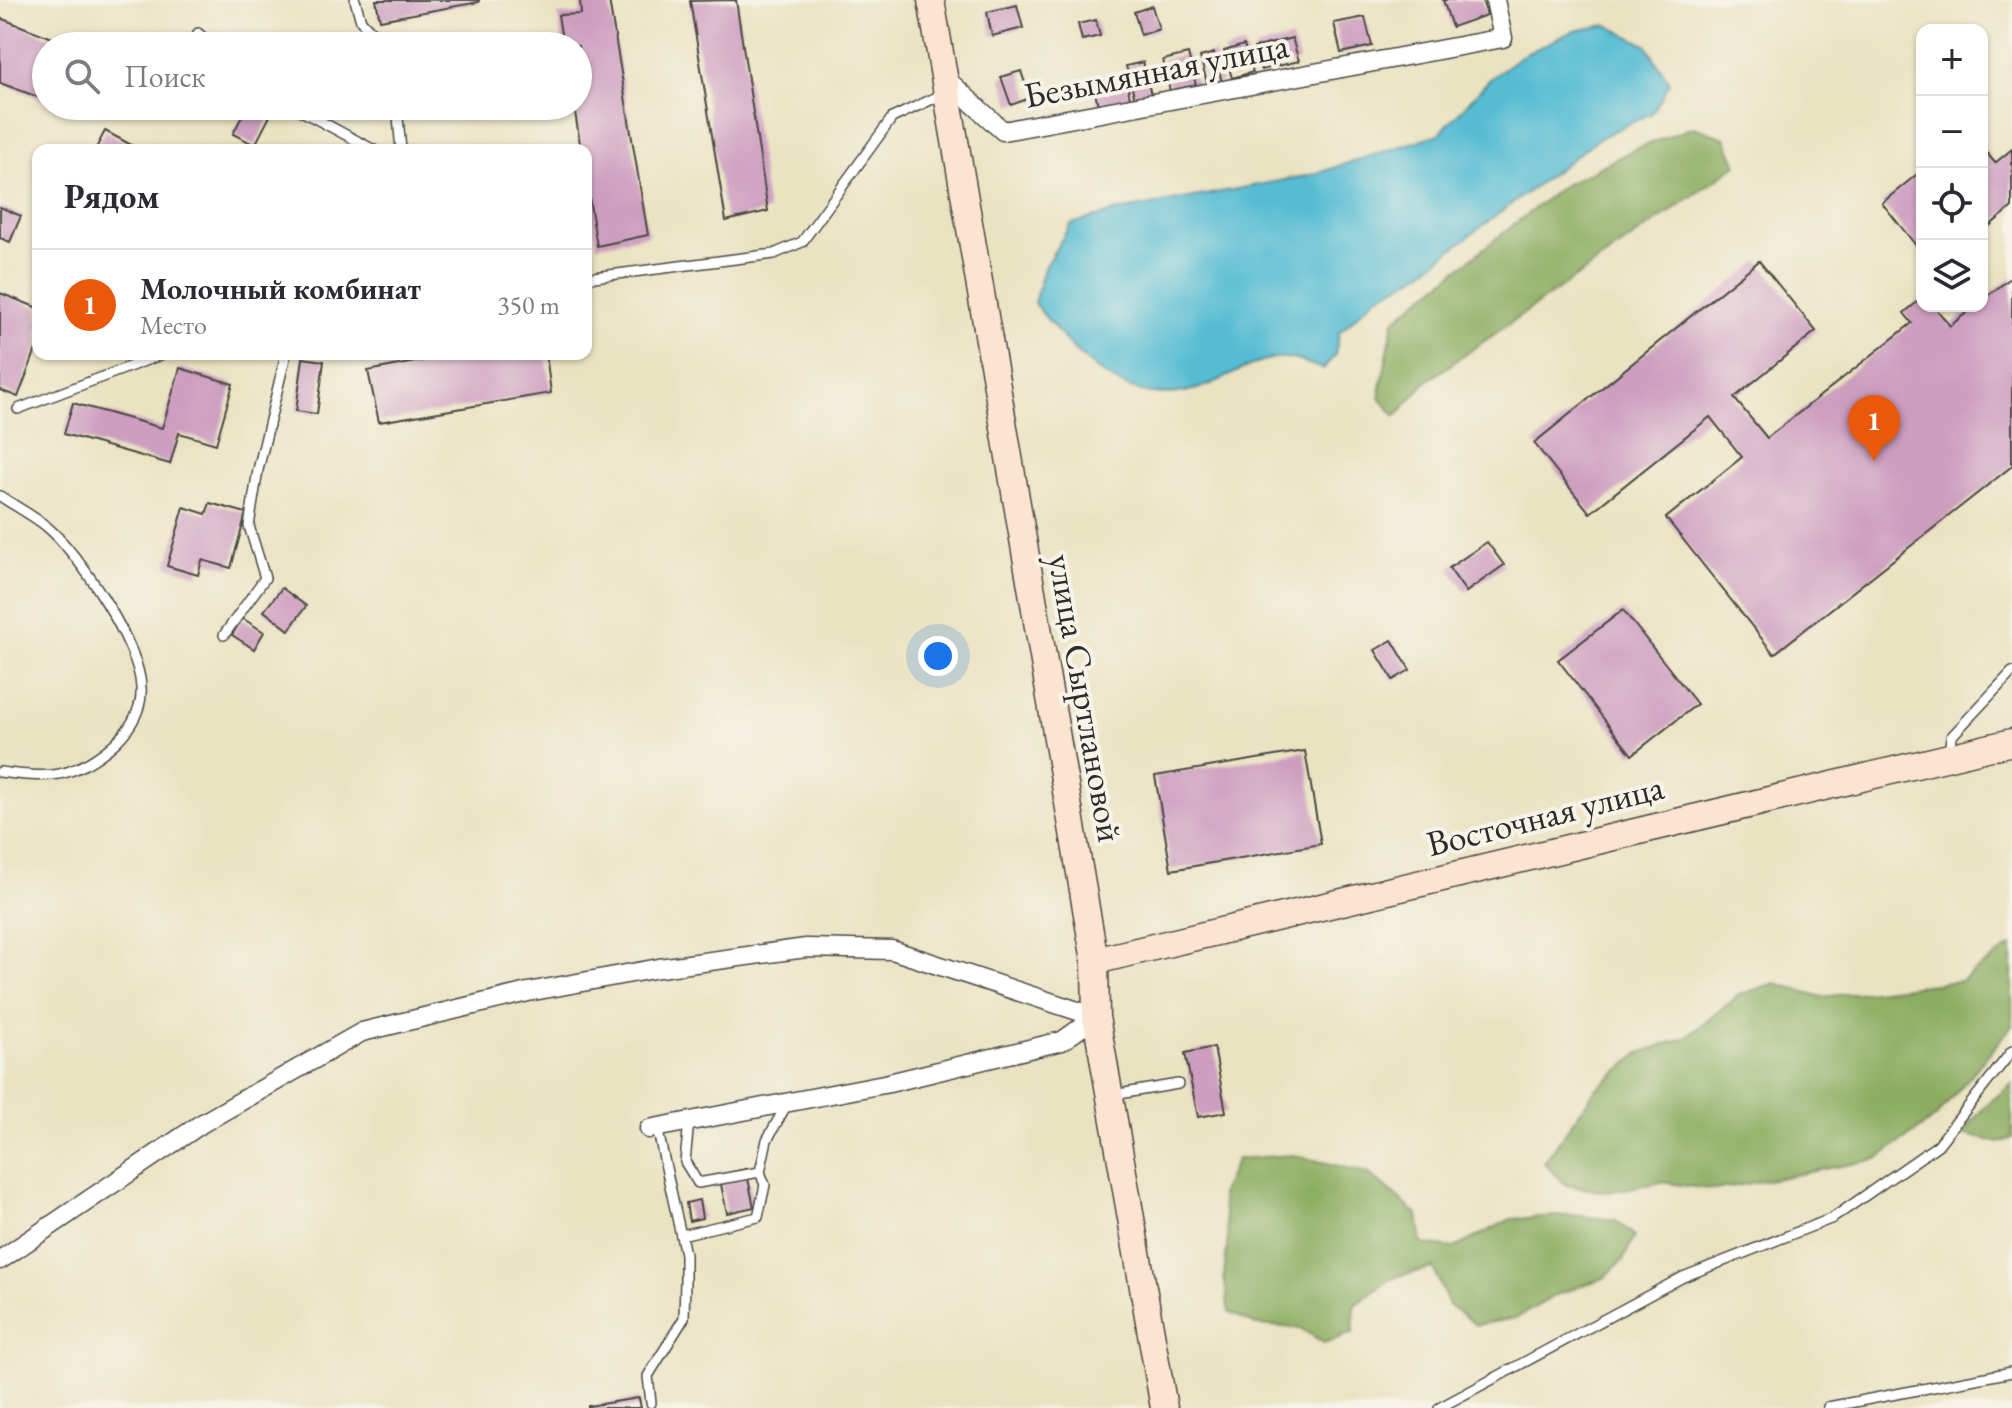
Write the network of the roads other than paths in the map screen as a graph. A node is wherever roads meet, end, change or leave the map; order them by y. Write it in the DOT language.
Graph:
graph roads {
  1 [pos="355,0"];
  2 [pos="931,0"];
  3 [pos="1495,0"];
  4 [pos="372,32"];
  5 [pos="945,85"];
  6 [pos="318,120"];
  7 [pos="398,120"];
  8 [pos="363,144"];
  9 [pos="400,144"];
  10 [pos="592,277"];
  11 [pos="147,360"];
  12 [pos="285,360"];
  13 [pos="18,409"];
  14 [pos="0,496"];
  15 [pos="224,635"];
  16 [pos="2012,672"];
  17 [pos="2012,742"];
  18 [pos="1949,754"];
  19 [pos="0,772"];
  20 [pos="1095,961"];
  21 [pos="1096,1017"];
  22 [pos="2012,1051"];
  23 [pos="1178,1084"];
  24 [pos="1109,1096"];
  25 [pos="788,1102"];
  26 [pos="689,1121"];
  27 [pos="653,1128"];
  28 [pos="760,1172"];
  29 [pos="681,1235"];
  30 [pos="0,1260"];
  31 [pos="2012,1372"];
  32 [pos="651,1403"];
  33 [pos="1828,1407"];
  34 [pos="1164,1408"];
  35 [pos="1439,1408"];
  1 -- 4 [label="lane"];
  2 -- 5 [label="street, улица Сыртлановой"];
  3 -- 5 [label="street, Безымянная улица"];
  5 -- 10 [label="lane"];
  5 -- 20 [label="street, улица Сыртлановой"];
  6 -- 8 [label="lane"];
  7 -- 9 [label="lane"];
  11 -- 13 [label="lane"];
  12 -- 15 [label="lane"];
  14 -- 19 [label="lane"];
  16 -- 18 [label="lane"];
  17 -- 18 [label="street, Восточная улица"];
  18 -- 20 [label="street, Восточная улица"];
  20 -- 21 [label="street, улица Сыртлановой"];
  21 -- 24 [label="street, улица Сыртлановой"];
  21 -- 25 [label="street"];
  21 -- 30 [label="street"];
  22 -- 35 [label="lane"];
  23 -- 24 [label="lane"];
  24 -- 34 [label="street, улица Сыртлановой"];
  25 -- 26 [label="street"];
  25 -- 28 [label="lane"];
  26 -- 27 [label="street"];
  26 -- 28 [label="lane"];
  27 -- 29 [label="lane"];
  28 -- 29 [label="lane"];
  29 -- 32 [label="lane"];
  31 -- 33 [label="lane"];
}
